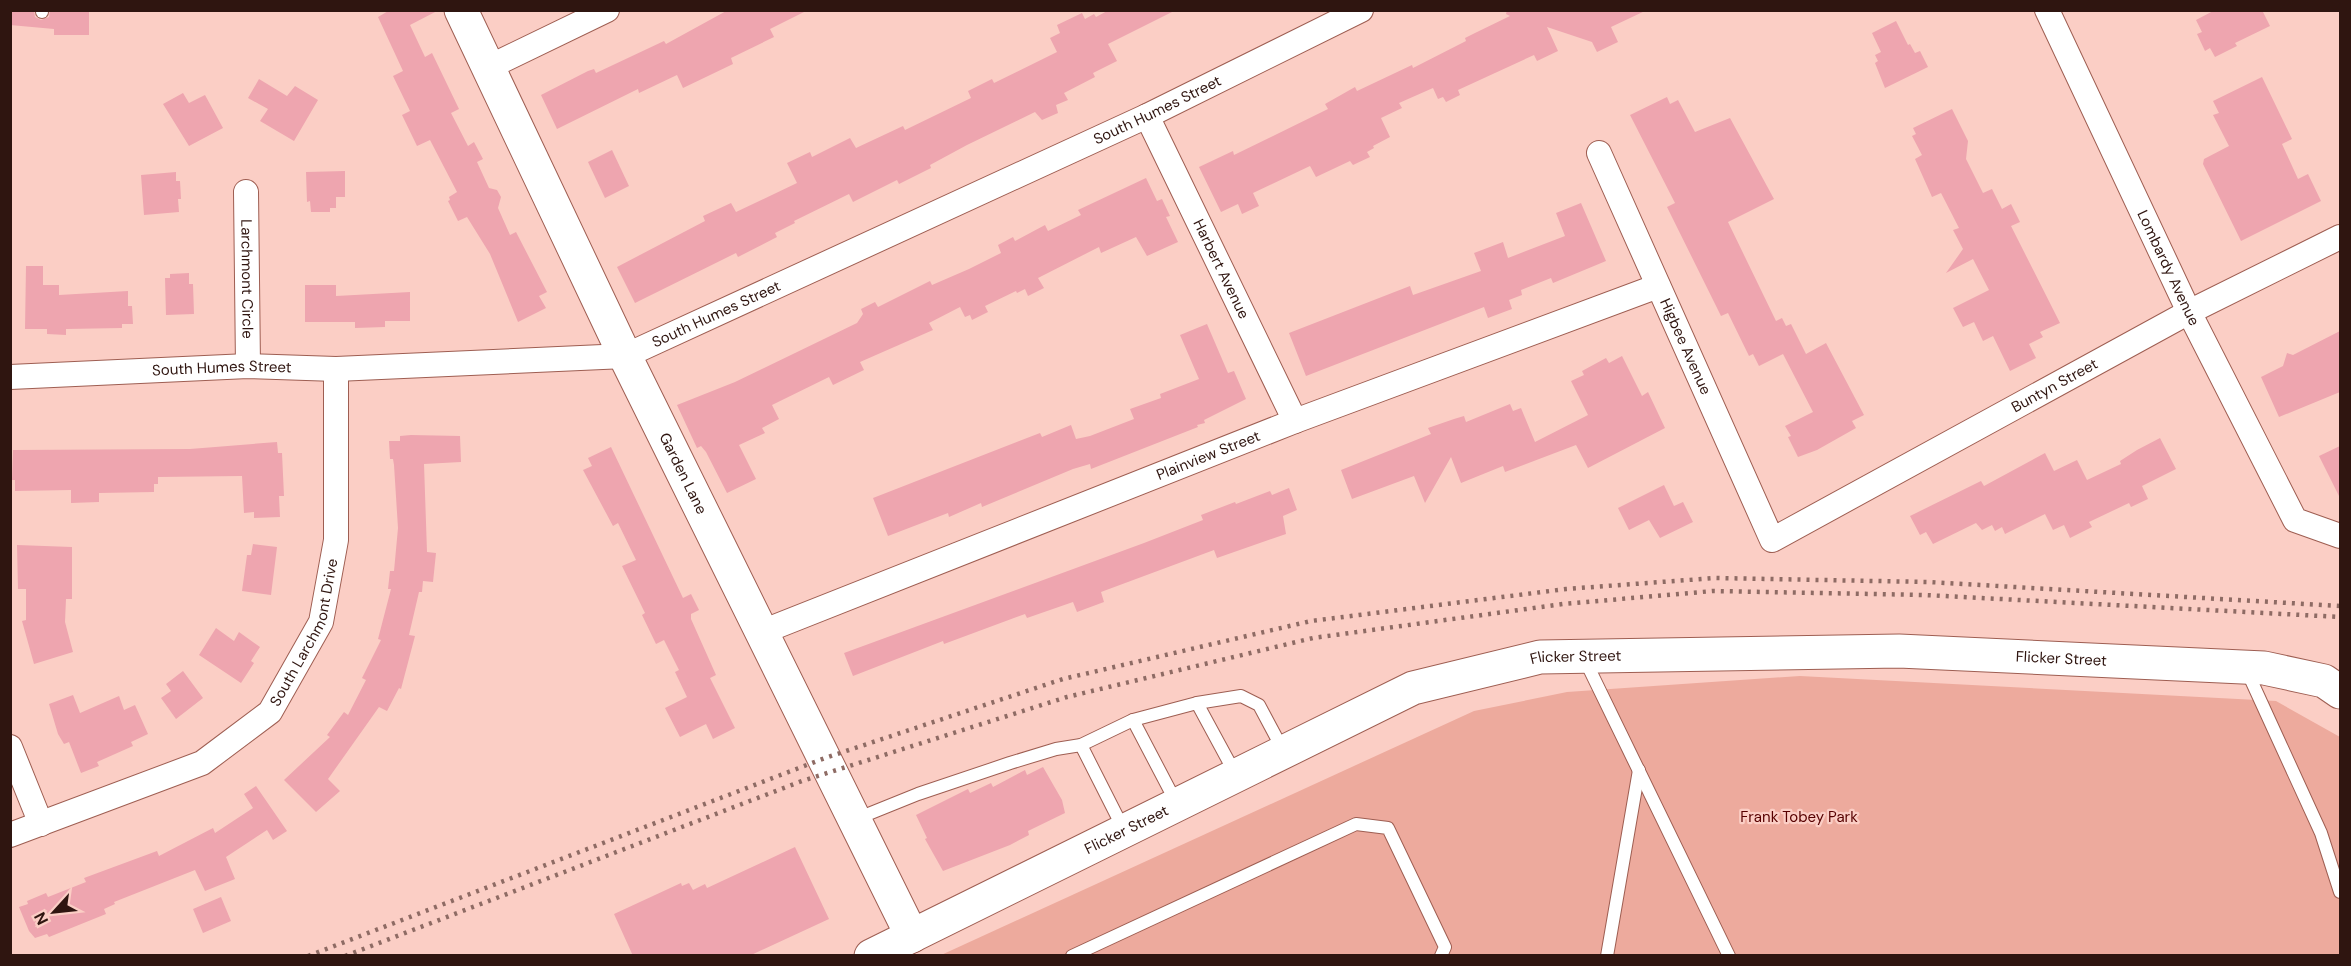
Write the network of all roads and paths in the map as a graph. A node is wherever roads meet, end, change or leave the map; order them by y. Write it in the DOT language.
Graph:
graph roads {
  1 [pos="461,10"];
  2 [pos="607,10"];
  3 [pos="1362,10"];
  4 [pos="2047,10"];
  5 [pos="487,68"];
  6 [pos="1147,116"];
  7 [pos="1599,153"];
  8 [pos="246,192"];
  9 [pos="2340,237"];
  10 [pos="1658,285"];
  11 [pos="2189,312"];
  12 [pos="625,356"];
  13 [pos="248,366"];
  14 [pos="336,369"];
  15 [pos="10,376"];
  16 [pos="1295,421"];
  17 [pos="2340,536"];
  18 [pos="1772,540"];
  19 [pos="762,632"];
  20 [pos="1584,657"];
  21 [pos="2246,667"];
  22 [pos="2340,692"];
  23 [pos="1197,703"];
  24 [pos="1133,720"];
  25 [pos="1081,745"];
  26 [pos="10,747"];
  27 [pos="1284,752"];
  28 [pos="1639,770"];
  29 [pos="1237,776"];
  30 [pos="1177,805"];
  31 [pos="855,820"];
  32 [pos="41,824"];
  33 [pos="1125,831"];
  34 [pos="10,835"];
  35 [pos="2340,892"];
  36 [pos="912,936"];
  37 [pos="1077,954"];
  38 [pos="1726,955"];
  39 [pos="871,956"];
  40 [pos="1441,956"];
  41 [pos="1607,956"];
  1 -- 5 [label="street, Garden Lane"];
  2 -- 5 [label="street"];
  3 -- 6 [label="street, South Humes Street"];
  4 -- 11 [label="street, Lombardy Avenue"];
  5 -- 12 [label="street, Garden Lane"];
  6 -- 12 [label="street, South Humes Street"];
  6 -- 16 [label="street, Harbert Avenue"];
  7 -- 10 [label="street, Higbee Avenue"];
  8 -- 13 [label="street, Larchmont Circle"];
  9 -- 11 [label="street, Buntyn Street"];
  10 -- 16 [label="street, Plainview Street"];
  10 -- 18 [label="street, Higbee Avenue"];
  11 -- 17 [label="street, Lombardy Avenue"];
  11 -- 18 [label="street, Buntyn Street"];
  12 -- 14 [label="street, South Humes Street"];
  12 -- 19 [label="street, Garden Lane"];
  13 -- 14 [label="street, South Humes Street"];
  13 -- 15 [label="street, South Humes Street"];
  14 -- 32 [label="street, South Larchmont Drive"];
  16 -- 19 [label="street, Plainview Street"];
  19 -- 31 [label="street, Garden Lane"];
  20 -- 21 [label="street, Flicker Street"];
  20 -- 27 [label="street, Flicker Street"];
  20 -- 28 [label="lane"];
  21 -- 22 [label="street, Flicker Street"];
  21 -- 35 [label="lane"];
  23 -- 24 [label="lane"];
  23 -- 27 [label="lane"];
  23 -- 29 [label="lane"];
  24 -- 25 [label="lane"];
  24 -- 30 [label="lane"];
  25 -- 31 [label="lane"];
  25 -- 33 [label="lane"];
  26 -- 32 [label="street"];
  27 -- 29 [label="street, Flicker Street"];
  28 -- 38 [label="lane"];
  28 -- 41 [label="lane"];
  29 -- 30 [label="street, Flicker Street"];
  30 -- 33 [label="street, Flicker Street"];
  31 -- 36 [label="street, Garden Lane"];
  32 -- 34 [label="street, South Larchmont Drive"];
  33 -- 36 [label="street, Flicker Street"];
  36 -- 39 [label="street, Flicker Street"];
  37 -- 40 [label="lane"];
}
